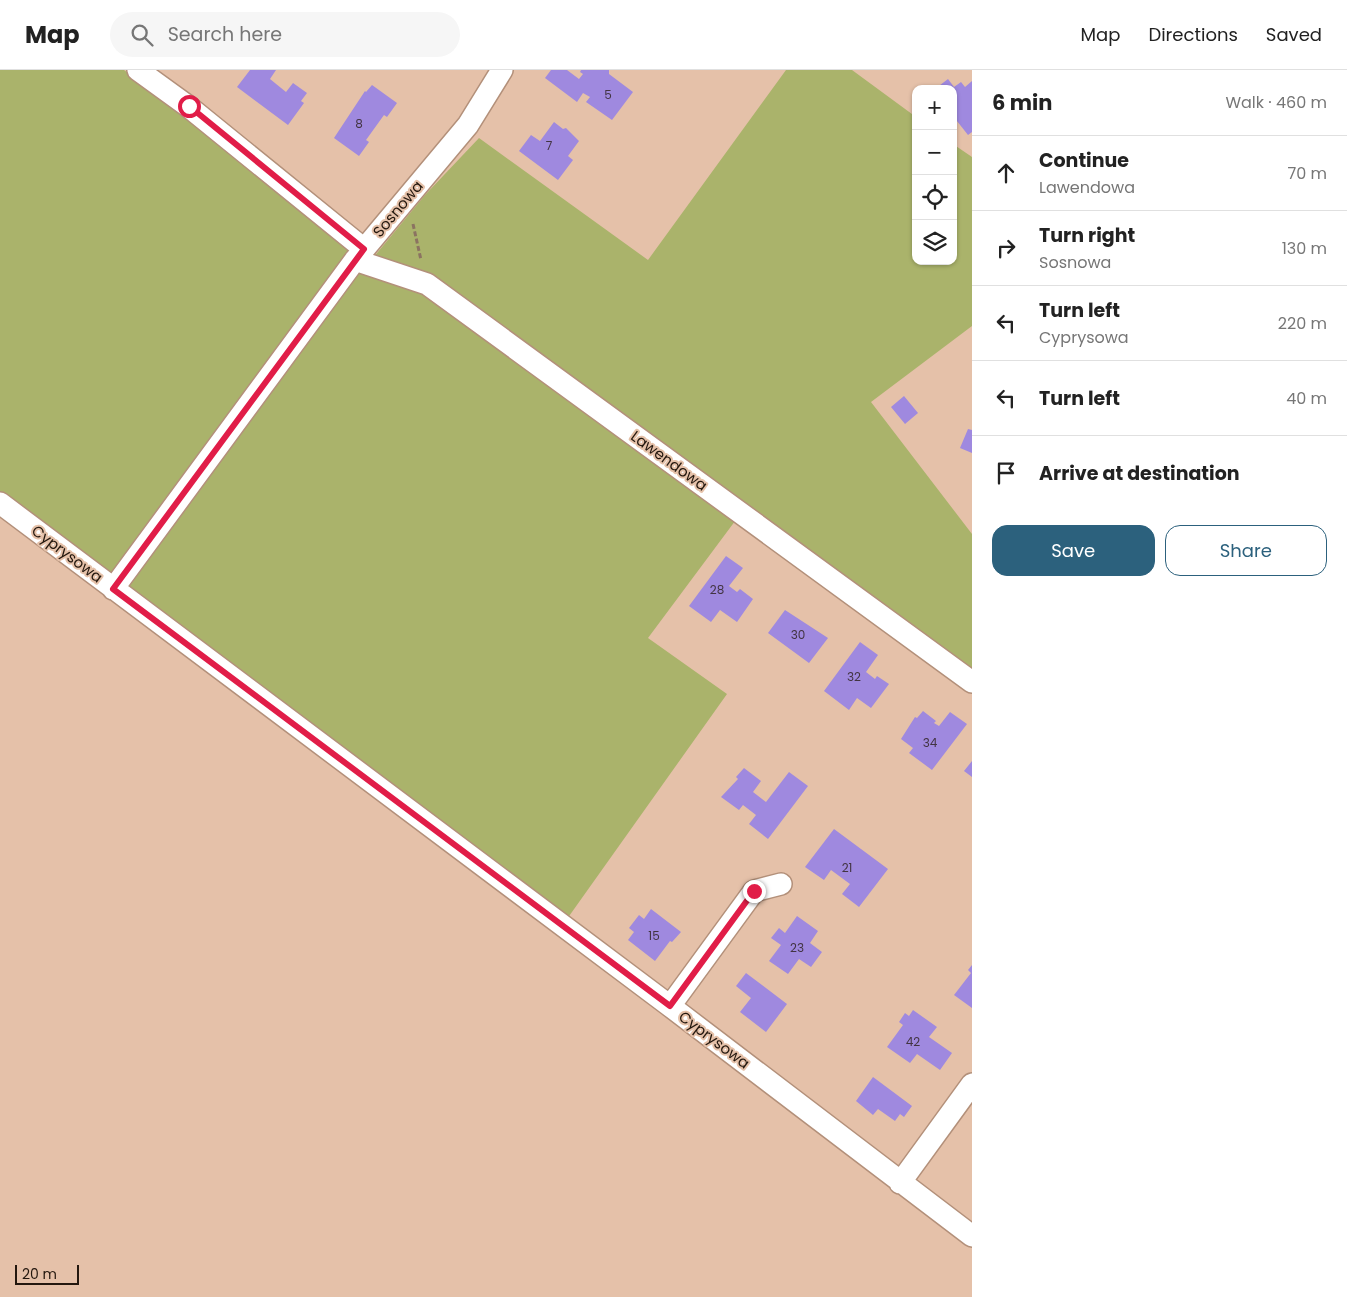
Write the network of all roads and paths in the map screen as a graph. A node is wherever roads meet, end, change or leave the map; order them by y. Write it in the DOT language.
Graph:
graph roads {
  1 [pos="138,70"];
  2 [pos="502,70"];
  3 [pos="407,198"];
  4 [pos="360,254"];
  5 [pos="427,284"];
  6 [pos="0,503"];
  7 [pos="113,589"];
  8 [pos="972,682"];
  9 [pos="781,884"];
  10 [pos="670,1006"];
  11 [pos="972,1084"];
  12 [pos="900,1183"];
  13 [pos="972,1236"];
  1 -- 4 [label="street, Lawendowa"];
  2 -- 3 [label="street, Sosnowa"];
  3 -- 4 [label="street, Sosnowa"];
  3 -- 5 [label="path"];
  4 -- 5 [label="street, Lawendowa"];
  4 -- 7 [label="street, Sosnowa"];
  5 -- 8 [label="street, Lawendowa"];
  6 -- 7 [label="street, Cyprysowa"];
  7 -- 10 [label="street, Cyprysowa"];
  9 -- 10 [label="street"];
  10 -- 12 [label="street, Cyprysowa"];
  11 -- 12 [label="street"];
  12 -- 13 [label="street, Cyprysowa"];
}
